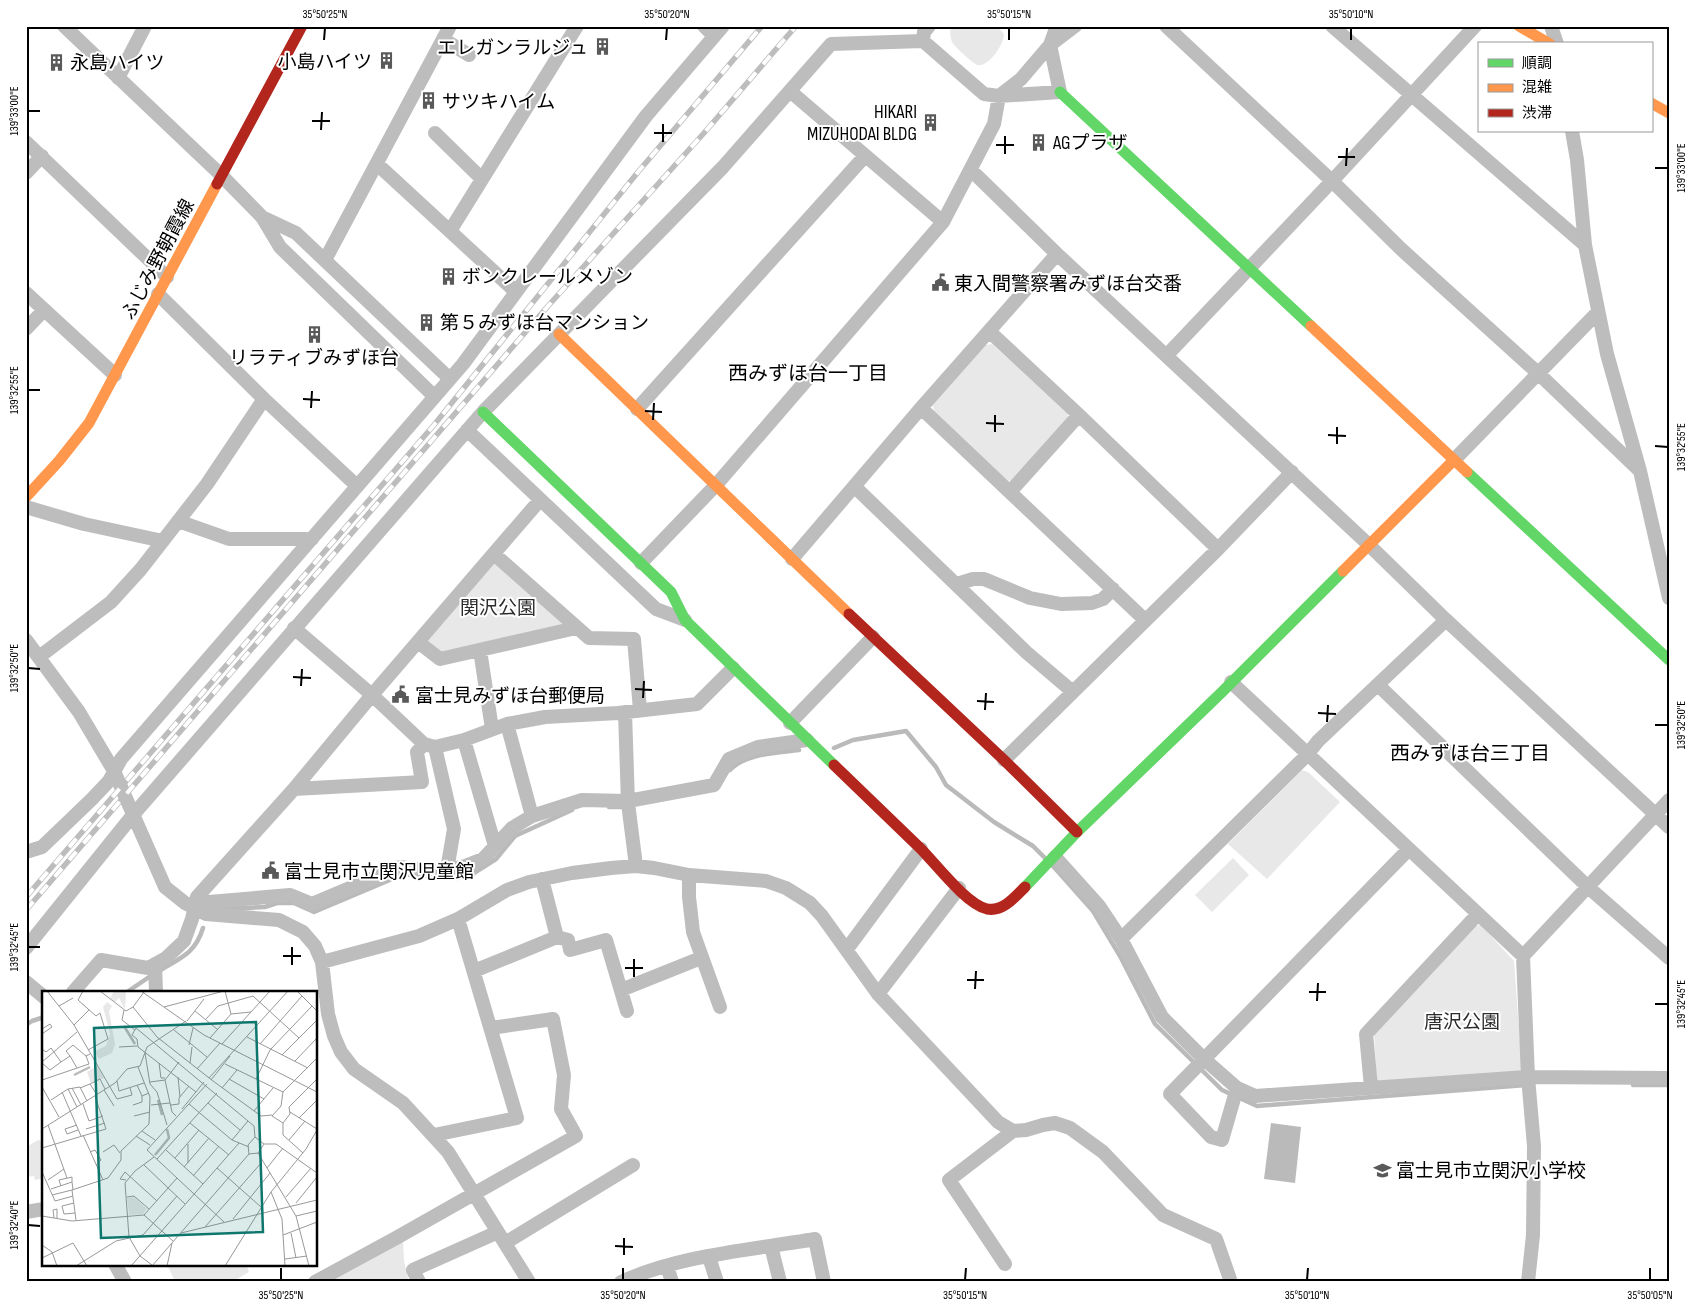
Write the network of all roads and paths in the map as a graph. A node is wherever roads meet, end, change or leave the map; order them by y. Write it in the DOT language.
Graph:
graph roads {
  1 [pos="64,26"];
  2 [pos="145,26"];
  3 [pos="302,26"];
  4 [pos="450,26"];
  5 [pos="577,26"];
  6 [pos="704,26"];
  7 [pos="929,26"];
  8 [pos="1055,26"];
  9 [pos="1074,26"];
  10 [pos="1166,26"];
  11 [pos="1332,26"];
  12 [pos="1475,26"];
  13 [pos="1519,26"];
  14 [pos="1551,26"];
  15 [pos="718,31"];
  16 [pos="443,39"];
  17 [pos="924,41"];
  18 [pos="1547,42"];
  19 [pos="1556,42"];
  20 [pos="1050,45"];
  21 [pos="469,55"];
  22 [pos="118,78"];
  23 [pos="791,92"];
  24 [pos="1060,92"];
  25 [pos="1412,95"];
  26 [pos="999,96"];
  27 [pos="1652,104"];
  28 [pos="1669,113"];
  29 [pos="1572,132"];
  30 [pos="435,133"];
  31 [pos="26,142"];
  32 [pos="42,156"];
  33 [pos="866,156"];
  34 [pos="377,164"];
  35 [pos="971,170"];
  36 [pos="26,173"];
  37 [pos="221,175"];
  38 [pos="482,179"];
  39 [pos="1332,181"];
  40 [pos="262,217"];
  41 [pos="943,222"];
  42 [pos="450,231"];
  43 [pos="1585,245"];
  44 [pos="1058,254"];
  45 [pos="326,260"];
  46 [pos="1249,267"];
  47 [pos="167,277"];
  48 [pos="516,292"];
  49 [pos="26,293"];
  50 [pos="158,294"];
  51 [pos="44,310"];
  52 [pos="1598,312"];
  53 [pos="26,329"];
  54 [pos="990,332"];
  55 [pos="559,334"];
  56 [pos="1166,355"];
  57 [pos="1539,374"];
  58 [pos="115,375"];
  59 [pos="450,379"];
  60 [pos="434,396"];
  61 [pos="264,399"];
  62 [pos="921,408"];
  63 [pos="637,409"];
  64 [pos="483,412"];
  65 [pos="1079,415"];
  66 [pos="467,430"];
  67 [pos="1454,460"];
  68 [pos="1640,471"];
  69 [pos="1292,472"];
  70 [pos="716,485"];
  71 [pos="357,486"];
  72 [pos="855,487"];
  73 [pos="1010,492"];
  74 [pos="26,497"];
  75 [pos="540,500"];
  76 [pos="26,507"];
  77 [pos="178,521"];
  78 [pos="312,539"];
  79 [pos="163,540"];
  80 [pos="1369,545"];
  81 [pos="1218,549"];
  82 [pos="494,554"];
  83 [pos="792,559"];
  84 [pos="641,563"];
  85 [pos="957,584"];
  86 [pos="1113,589"];
  87 [pos="1669,598"];
  88 [pos="685,620"];
  89 [pos="1146,620"];
  90 [pos="1446,620"];
  91 [pos="294,628"];
  92 [pos="576,628"];
  93 [pos="873,637"];
  94 [pos="26,640"];
  95 [pos="418,642"];
  96 [pos="480,650"];
  97 [pos="39,657"];
  98 [pos="1669,660"];
  99 [pos="733,668"];
  100 [pos="1231,682"];
  101 [pos="1378,685"];
  102 [pos="1073,692"];
  103 [pos="372,695"];
  104 [pos="640,710"];
  105 [pos="625,712"];
  106 [pos="790,723"];
  107 [pos="507,724"];
  108 [pos="492,729"];
  109 [pos="464,740"];
  110 [pos="807,740"];
  111 [pos="429,745"];
  112 [pos="1307,755"];
  113 [pos="1004,760"];
  114 [pos="114,771"];
  115 [pos="294,789"];
  116 [pos="1669,800"];
  117 [pos="629,805"];
  118 [pos="1656,814"];
  119 [pos="133,815"];
  120 [pos="532,816"];
  121 [pos="1669,827"];
  122 [pos="1077,832"];
  123 [pos="495,846"];
  124 [pos="921,849"];
  125 [pos="1409,849"];
  126 [pos="26,852"];
  127 [pos="1051,861"];
  128 [pos="636,866"];
  129 [pos="447,870"];
  130 [pos="689,875"];
  131 [pos="542,879"];
  132 [pos="1588,887"];
  133 [pos="959,888"];
  134 [pos="195,909"];
  135 [pos="1478,914"];
  136 [pos="458,919"];
  137 [pos="557,937"];
  138 [pos="1121,939"];
  139 [pos="26,948"];
  140 [pos="847,949"];
  141 [pos="1522,956"];
  142 [pos="701,958"];
  143 [pos="1669,958"];
  144 [pos="322,962"];
  145 [pos="156,965"];
  146 [pos="474,971"];
  147 [pos="26,982"];
  148 [pos="156,988"];
  149 [pos="621,990"];
  150 [pos="75,991"];
  151 [pos="878,994"];
  152 [pos="42,995"];
  153 [pos="720,1007"];
  154 [pos="627,1011"];
  155 [pos="490,1028"];
  156 [pos="1200,1063"];
  157 [pos="1528,1077"];
  158 [pos="1669,1078"];
  159 [pos="1237,1088"];
  160 [pos="1371,1088"];
  161 [pos="1013,1131"];
  162 [pos="434,1135"];
  163 [pos="633,1166"];
  164 [pos="475,1195"];
  165 [pos="42,1209"];
  166 [pos="26,1212"];
  167 [pos="501,1237"];
  168 [pos="772,1246"];
  169 [pos="709,1257"];
  170 [pos="1005,1264"];
  171 [pos="116,1266"];
  172 [pos="667,1266"];
  173 [pos="1227,1280"];
  174 [pos="125,1282"];
  175 [pos="315,1282"];
  176 [pos="419,1282"];
  177 [pos="529,1282"];
  178 [pos="621,1282"];
  179 [pos="672,1282"];
  180 [pos="717,1282"];
  181 [pos="780,1282"];
  182 [pos="824,1282"];
  183 [pos="1528,1282"];
  1 -- 22 [label="street"];
  2 -- 22 [label="street"];
  3 -- 37 [label="street, ふじみ野朝霞線"];
  4 -- 16 [label="street"];
  5 -- 38 [label="street"];
  6 -- 15 [label="street"];
  7 -- 17 [label="street"];
  8 -- 20 [label="street"];
  9 -- 20 [label="street"];
  10 -- 39 [label="street"];
  11 -- 25 [label="street"];
  12 -- 25 [label="street"];
  13 -- 18 [label="street"];
  14 -- 19 [label="street"];
  15 -- 48 [label="street"];
  16 -- 21 [label="street"];
  16 -- 34 [label="street"];
  17 -- 23 [label="street"];
  17 -- 26 [label="street"];
  20 -- 24 [label="street"];
  20 -- 26 [label="street"];
  22 -- 37 [label="street"];
  23 -- 33 [label="street"];
  23 -- 55 [label="street"];
  24 -- 26 [label="street"];
  24 -- 46 [label="street"];
  25 -- 39 [label="street"];
  25 -- 43 [label="street"];
  26 -- 35 [label="street"];
  27 -- 28 [label="street"];
  29 -- 43 [label="street"];
  30 -- 38 [label="street"];
  31 -- 32 [label="street"];
  32 -- 36 [label="street"];
  32 -- 47 [label="street"];
  33 -- 41 [label="street"];
  33 -- 63 [label="street"];
  34 -- 42 [label="street"];
  34 -- 45 [label="street"];
  35 -- 41 [label="street"];
  35 -- 44 [label="street"];
  37 -- 40 [label="street"];
  37 -- 47 [label="street, ふじみ野朝霞線"];
  38 -- 42 [label="street"];
  39 -- 46 [label="street"];
  39 -- 57 [label="street"];
  40 -- 45 [label="street"];
  40 -- 60 [label="street"];
  41 -- 70 [label="street"];
  42 -- 48 [label="street"];
  43 -- 52 [label="street"];
  44 -- 54 [label="street"];
  44 -- 56 [label="street"];
  45 -- 59 [label="street"];
  46 -- 56 [label="street"];
  46 -- 67 [label="street"];
  47 -- 50 [label="street, ふじみ野朝霞線"];
  48 -- 59 [label="street"];
  49 -- 51 [label="street"];
  50 -- 58 [label="street, ふじみ野朝霞線"];
  50 -- 61 [label="street"];
  51 -- 53 [label="street"];
  51 -- 58 [label="street"];
  52 -- 57 [label="street"];
  52 -- 68 [label="street"];
  54 -- 62 [label="street"];
  54 -- 65 [label="street"];
  55 -- 63 [label="street"];
  55 -- 64 [label="street"];
  56 -- 69 [label="street"];
  57 -- 67 [label="street"];
  57 -- 68 [label="street"];
  58 -- 74 [label="street, ふじみ野朝霞線"];
  59 -- 60 [label="street"];
  60 -- 71 [label="street"];
  61 -- 71 [label="street"];
  61 -- 77 [label="street"];
  62 -- 72 [label="street"];
  62 -- 73 [label="street"];
  63 -- 70 [label="street"];
  64 -- 66 [label="street"];
  64 -- 84 [label="street"];
  65 -- 73 [label="street"];
  65 -- 81 [label="street"];
  66 -- 75 [label="street"];
  66 -- 91 [label="street"];
  67 -- 80 [label="street"];
  67 -- 98 [label="street"];
  68 -- 87 [label="street"];
  69 -- 80 [label="street"];
  69 -- 81 [label="street"];
  70 -- 83 [label="street"];
  70 -- 84 [label="street"];
  71 -- 78 [label="street"];
  72 -- 83 [label="street"];
  72 -- 85 [label="street"];
  73 -- 86 [label="street"];
  75 -- 82 [label="street"];
  75 -- 88 [label="street"];
  76 -- 79 [label="street"];
  77 -- 78 [label="street"];
  77 -- 79 [label="street"];
  78 -- 114 [label="street"];
  79 -- 97 [label="street"];
  80 -- 90 [label="street"];
  80 -- 100 [label="street"];
  81 -- 89 [label="street"];
  82 -- 92 [label="street"];
  82 -- 95 [label="street"];
  83 -- 93 [label="street"];
  84 -- 88 [label="street"];
  85 -- 86 [label="street"];
  85 -- 102 [label="street"];
  86 -- 89 [label="street"];
  88 -- 99 [label="street"];
  89 -- 102 [label="street"];
  90 -- 101 [label="street"];
  90 -- 118 [label="street"];
  91 -- 103 [label="street"];
  91 -- 119 [label="street"];
  92 -- 96 [label="street"];
  92 -- 104 [label="street"];
  93 -- 106 [label="street"];
  93 -- 113 [label="street"];
  94 -- 97 [label="street"];
  95 -- 96 [label="street"];
  95 -- 103 [label="street"];
  96 -- 108 [label="street"];
  97 -- 114 [label="street"];
  99 -- 104 [label="street"];
  99 -- 106 [label="street"];
  100 -- 112 [label="street"];
  100 -- 122 [label="street"];
  101 -- 112 [label="street"];
  101 -- 132 [label="street"];
  102 -- 113 [label="street"];
  103 -- 111 [label="street"];
  103 -- 115 [label="street"];
  104 -- 105 [label="street"];
  105 -- 107 [label="street"];
  105 -- 117 [label="street"];
  106 -- 110 [label="street"];
  107 -- 108 [label="street"];
  107 -- 120 [label="street"];
  108 -- 109 [label="street"];
  109 -- 111 [label="street"];
  109 -- 123 [label="street"];
  110 -- 117 [label="street"];
  110 -- 124 [label="street"];
  111 -- 115 [label="street"];
  111 -- 129 [label="street"];
  112 -- 125 [label="street"];
  112 -- 138 [label="street"];
  113 -- 122 [label="street"];
  114 -- 119 [label="street"];
  114 -- 126 [label="street"];
  115 -- 134 [label="street"];
  116 -- 118 [label="street"];
  117 -- 120 [label="street"];
  117 -- 128 [label="street"];
  118 -- 121 [label="street"];
  118 -- 132 [label="street"];
  119 -- 134 [label="street"];
  119 -- 139 [label="street"];
  120 -- 123 [label="street"];
  122 -- 127 [label="street"];
  123 -- 129 [label="street"];
  124 -- 133 [label="street"];
  124 -- 140 [label="street"];
  125 -- 135 [label="street"];
  125 -- 156 [label="street"];
  127 -- 133 [label="street"];
  127 -- 138 [label="street"];
  128 -- 130 [label="street"];
  128 -- 131 [label="street"];
  129 -- 134 [label="street"];
  130 -- 140 [label="street"];
  130 -- 142 [label="street"];
  131 -- 136 [label="street"];
  131 -- 137 [label="street"];
  132 -- 141 [label="street"];
  132 -- 143 [label="street"];
  133 -- 151 [label="street"];
  134 -- 144 [label="street"];
  134 -- 145 [label="street"];
  135 -- 141 [label="street"];
  135 -- 160 [label="street"];
  136 -- 144 [label="street"];
  136 -- 146 [label="street"];
  137 -- 146 [label="street"];
  137 -- 149 [label="street"];
  138 -- 156 [label="street"];
  140 -- 151 [label="street"];
  141 -- 157 [label="street"];
  142 -- 149 [label="street"];
  142 -- 153 [label="street"];
  144 -- 162 [label="street"];
  145 -- 148 [label="street"];
  145 -- 150 [label="street"];
  146 -- 155 [label="street"];
  147 -- 152 [label="street"];
  149 -- 154 [label="street"];
  151 -- 161 [label="street"];
  155 -- 162 [label="street"];
  155 -- 164 [label="street"];
  156 -- 159 [label="street"];
  156 -- 159 [label="street"];
  157 -- 158 [label="street"];
  157 -- 160 [label="street"];
  157 -- 183 [label="street"];
  159 -- 160 [label="street"];
  161 -- 170 [label="street"];
  161 -- 173 [label="street"];
  162 -- 164 [label="street"];
  163 -- 167 [label="street"];
  164 -- 167 [label="street"];
  164 -- 175 [label="street"];
  165 -- 166 [label="street"];
  167 -- 176 [label="street"];
  167 -- 177 [label="street"];
  168 -- 169 [label="street"];
  168 -- 181 [label="street"];
  168 -- 182 [label="street"];
  169 -- 172 [label="street"];
  169 -- 180 [label="street"];
  171 -- 174 [label="street"];
  172 -- 178 [label="street"];
  172 -- 179 [label="street"];
}
